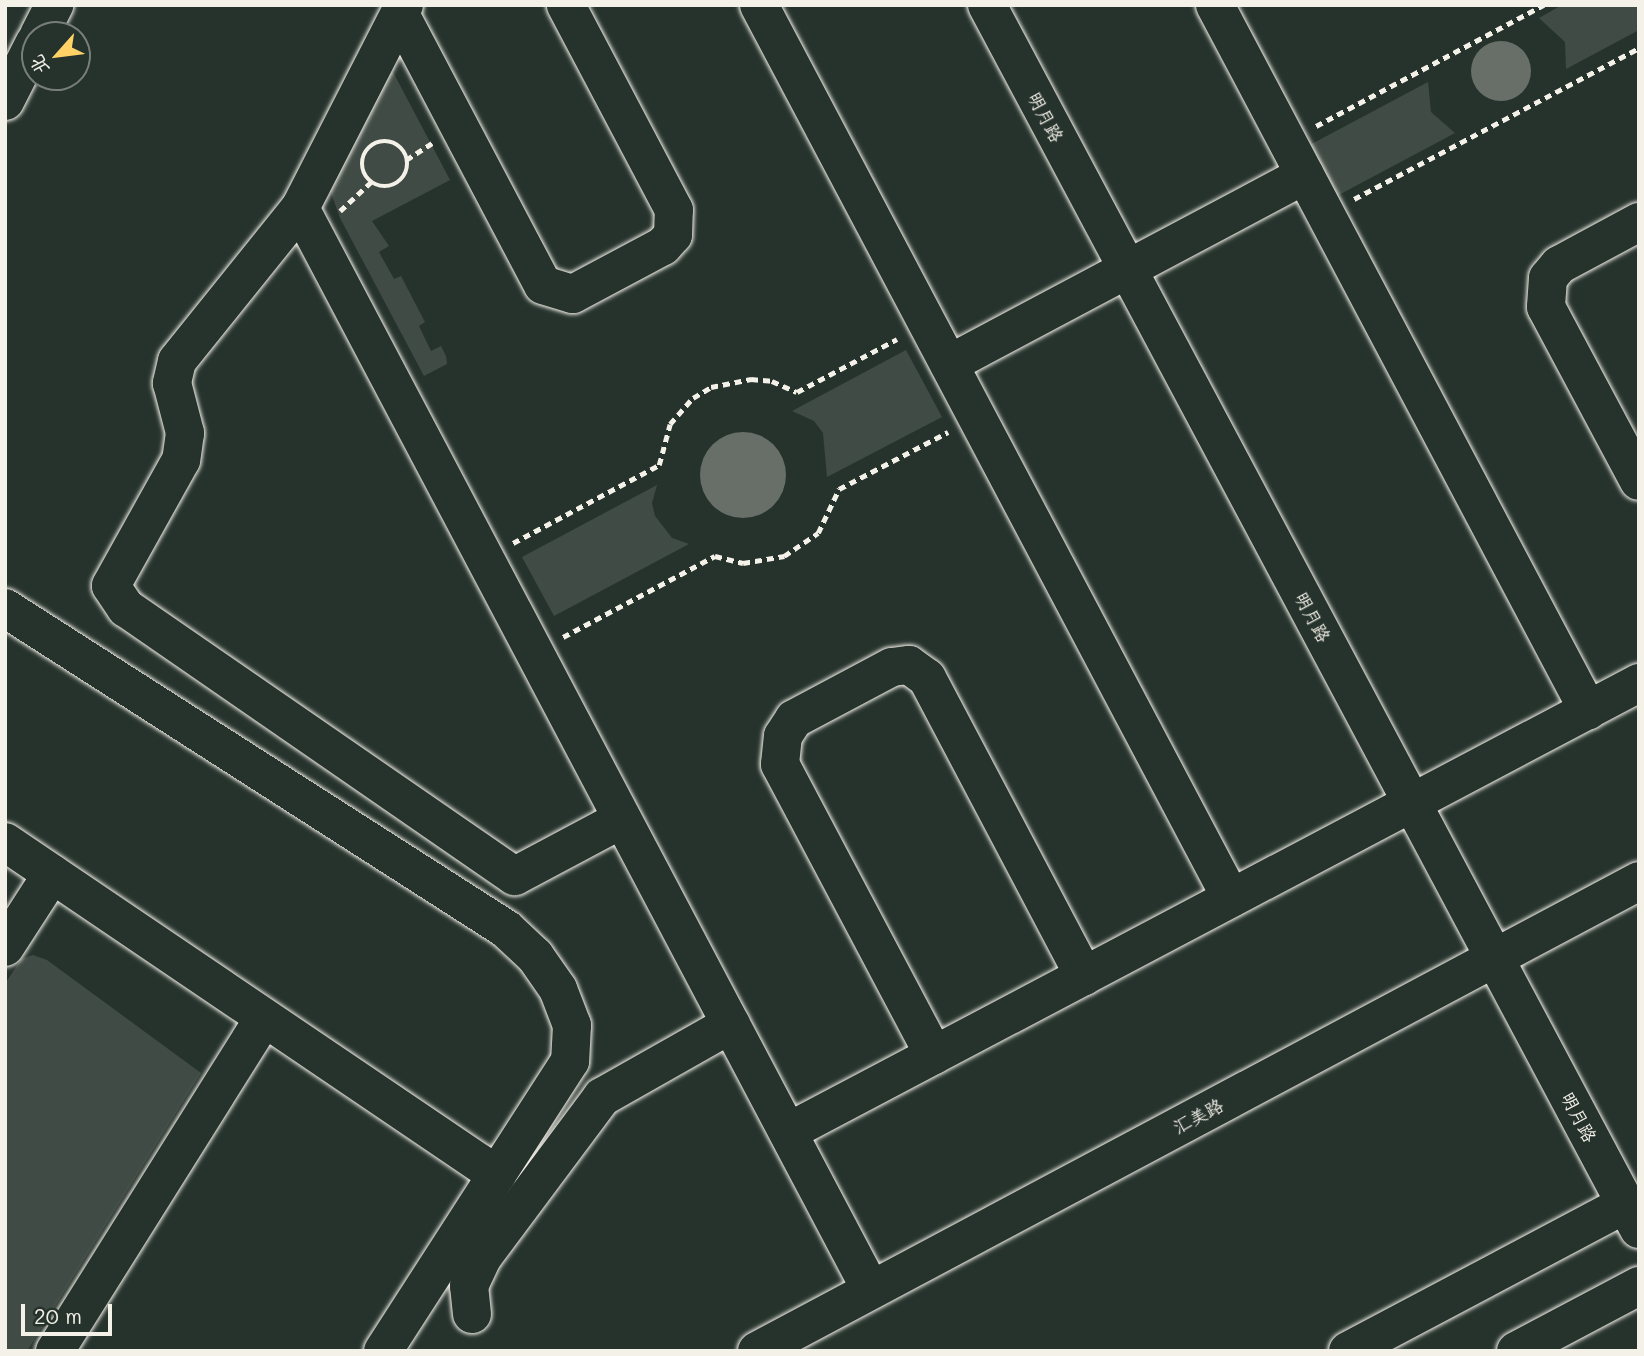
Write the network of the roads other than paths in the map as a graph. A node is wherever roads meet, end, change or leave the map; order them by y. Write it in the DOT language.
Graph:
graph roads {
  1 [pos="54,5"];
  2 [pos="566,5"];
  3 [pos="759,5"];
  4 [pos="986,5"];
  5 [pos="1215,5"];
  6 [pos="402,10"];
  7 [pos="46,21"];
  8 [pos="21,70"];
  9 [pos="5,102"];
  10 [pos="1305,175"];
  11 [pos="300,208"];
  12 [pos="1639,222"];
  13 [pos="1128,269"];
  14 [pos="949,364"];
  15 [pos="1639,481"];
  16 [pos="5,608"];
  17 [pos="1639,682"];
  18 [pos="1588,710"];
  19 [pos="1412,802"];
  20 [pos="622,819"];
  21 [pos="5,842"];
  22 [pos="52,874"];
  23 [pos="1639,880"];
  24 [pos="1231,898"];
  25 [pos="5,947"];
  26 [pos="1494,958"];
  27 [pos="1084,976"];
  28 [pos="264,1018"];
  29 [pos="731,1024"];
  30 [pos="934,1055"];
  31 [pos="788,1132"];
  32 [pos="497,1175"];
  33 [pos="1632,1216"];
  34 [pos="1639,1286"];
  35 [pos="871,1290"];
  36 [pos="472,1314"];
  37 [pos="55,1351"];
  38 [pos="383,1351"];
  39 [pos="757,1351"];
  40 [pos="1348,1351"];
  41 [pos="1516,1351"];
  1 -- 7 [label="street"];
  2 -- 6 [label="street"];
  3 -- 14 [label="street"];
  4 -- 13 [label="street, 明月路"];
  5 -- 10 [label="street"];
  6 -- 11 [label="street"];
  8 -- 9 [label="street"];
  10 -- 13 [label="street"];
  10 -- 18 [label="street"];
  11 -- 20 [label="street"];
  11 -- 20 [label="street"];
  12 -- 15 [label="street"];
  13 -- 14 [label="street"];
  13 -- 19 [label="street, 明月路"];
  14 -- 24 [label="street"];
  16 -- 32 [label="street"];
  17 -- 18 [label="street"];
  18 -- 19 [label="street"];
  19 -- 24 [label="street"];
  19 -- 26 [label="street, 明月路"];
  20 -- 29 [label="street"];
  21 -- 22 [label="street"];
  22 -- 25 [label="street"];
  22 -- 28 [label="street"];
  23 -- 26 [label="street, 汇美路"];
  24 -- 27 [label="street"];
  26 -- 33 [label="street, 明月路"];
  26 -- 35 [label="street, 汇美路"];
  27 -- 30 [label="street"];
  27 -- 30 [label="street"];
  28 -- 32 [label="street"];
  28 -- 37 [label="street"];
  29 -- 31 [label="street"];
  29 -- 36 [label="street"];
  30 -- 31 [label="street"];
  31 -- 35 [label="street"];
  32 -- 38 [label="street"];
  33 -- 40 [label="street"];
  34 -- 41 [label="street"];
  35 -- 39 [label="street, 汇美路"];
}
